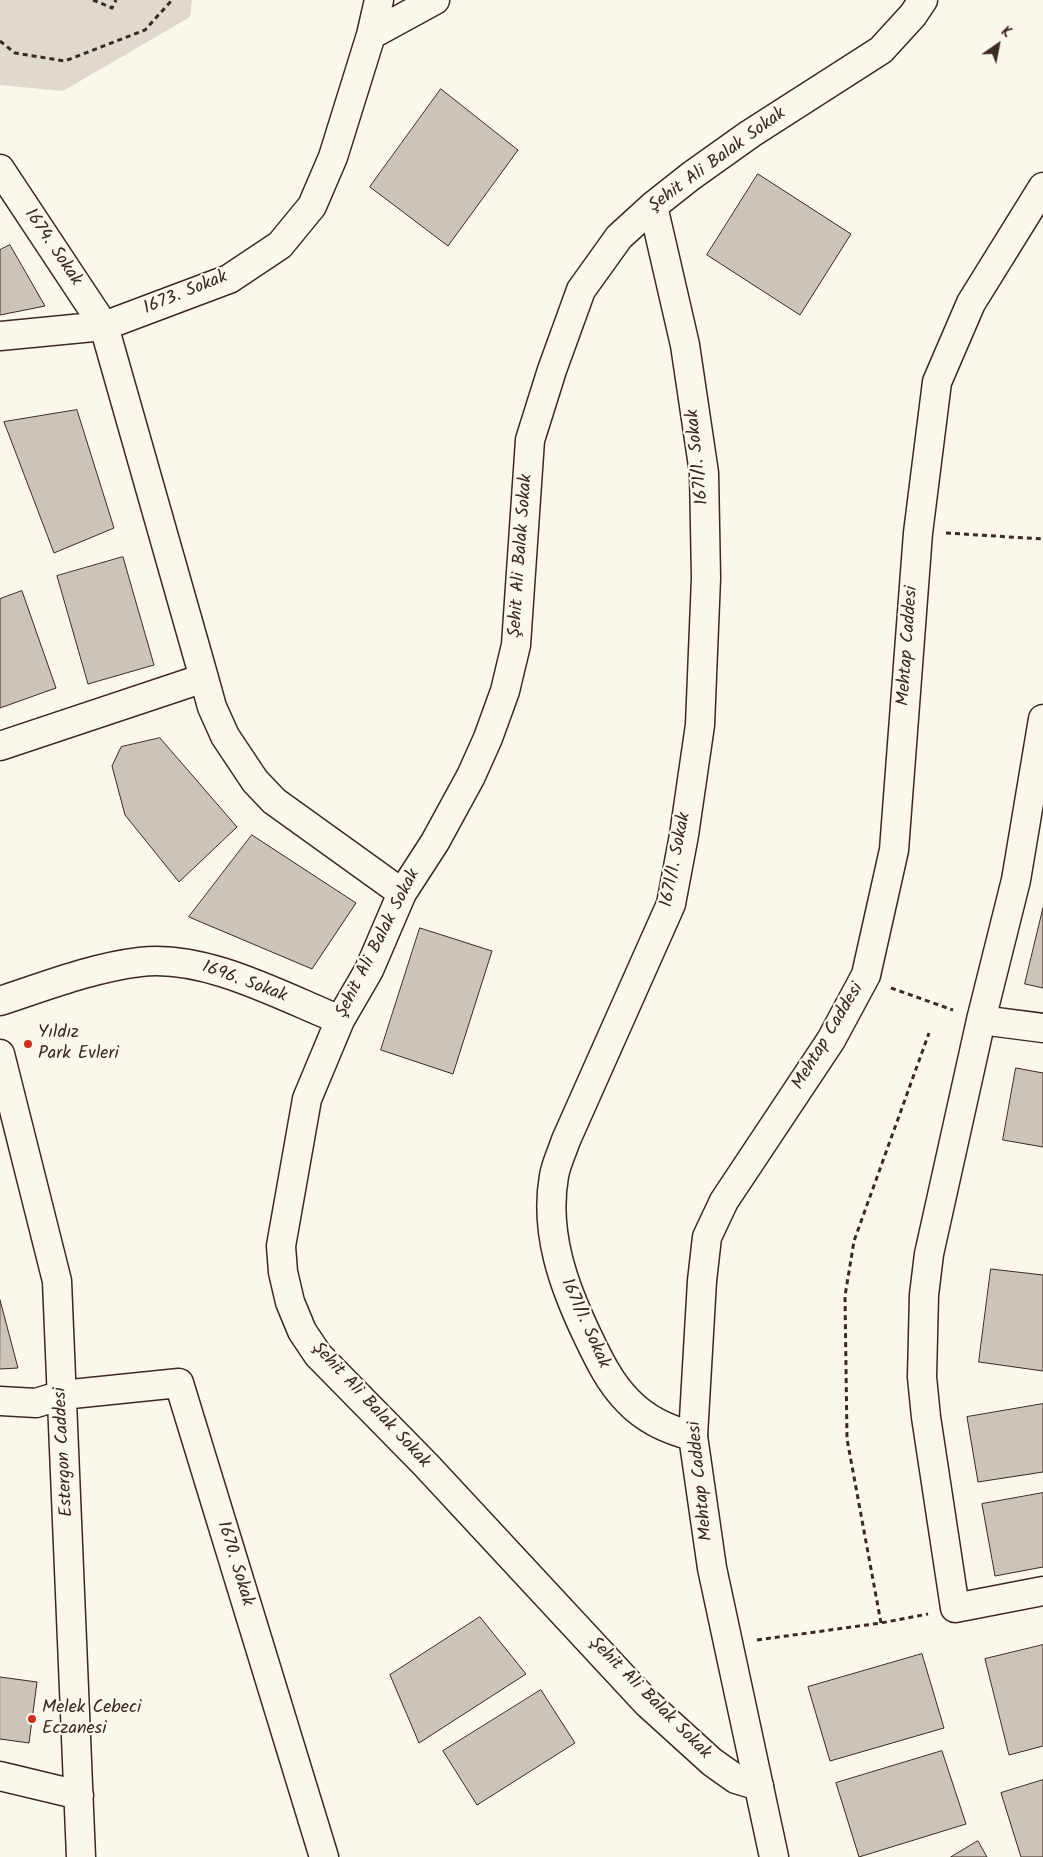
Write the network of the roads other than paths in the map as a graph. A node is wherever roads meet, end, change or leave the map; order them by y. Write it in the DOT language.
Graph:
graph roads {
  1 [pos="379,0"];
  2 [pos="435,0"];
  3 [pos="923,0"];
  4 [pos="371,35"];
  5 [pos="0,169"];
  6 [pos="1043,187"];
  7 [pos="653,206"];
  8 [pos="104,326"];
  9 [pos="0,336"];
  10 [pos="204,678"];
  11 [pos="1043,719"];
  12 [pos="0,746"];
  13 [pos="402,892"];
  14 [pos="0,1001"];
  15 [pos="340,1020"];
  16 [pos="981,1020"];
  17 [pos="1043,1028"];
  18 [pos="0,1054"];
  19 [pos="6,1110"];
  20 [pos="62,1395"];
  21 [pos="0,1402"];
  22 [pos="694,1436"];
  23 [pos="1043,1591"];
  24 [pos="0,1776"];
  25 [pos="759,1786"];
  26 [pos="79,1795"];
  27 [pos="81,1857"];
  28 [pos="324,1857"];
  29 [pos="774,1857"];
  1 -- 4 [label="street, 1673. Sokak"];
  2 -- 4 [label="street"];
  3 -- 7 [label="street, Şehit Ali Balak Sokak"];
  4 -- 8 [label="street, 1673. Sokak"];
  5 -- 8 [label="street, 1674. Sokak"];
  6 -- 22 [label="street, Mehtap Caddesi"];
  7 -- 13 [label="street, Şehit Ali Balak Sokak"];
  7 -- 22 [label="street, 1671/1. Sokak"];
  8 -- 9 [label="street, 1673. Sokak"];
  8 -- 10 [label="street, 1674. Sokak"];
  10 -- 12 [label="street"];
  10 -- 13 [label="street, 1674. Sokak"];
  11 -- 16 [label="street"];
  13 -- 15 [label="street, Şehit Ali Balak Sokak"];
  14 -- 15 [label="street, 1696. Sokak"];
  15 -- 25 [label="street, Şehit Ali Balak Sokak"];
  16 -- 17 [label="street"];
  16 -- 23 [label="street"];
  18 -- 19 [label="street, Estergon Caddesi"];
  19 -- 20 [label="street, Estergon Caddesi"];
  20 -- 21 [label="street"];
  20 -- 26 [label="street, Estergon Caddesi"];
  20 -- 28 [label="street, 1670. Sokak"];
  22 -- 25 [label="street, Mehtap Caddesi"];
  24 -- 26 [label="street"];
  25 -- 29 [label="street, Mehtap Caddesi"];
  26 -- 27 [label="street, Estergon Caddesi"];
}
